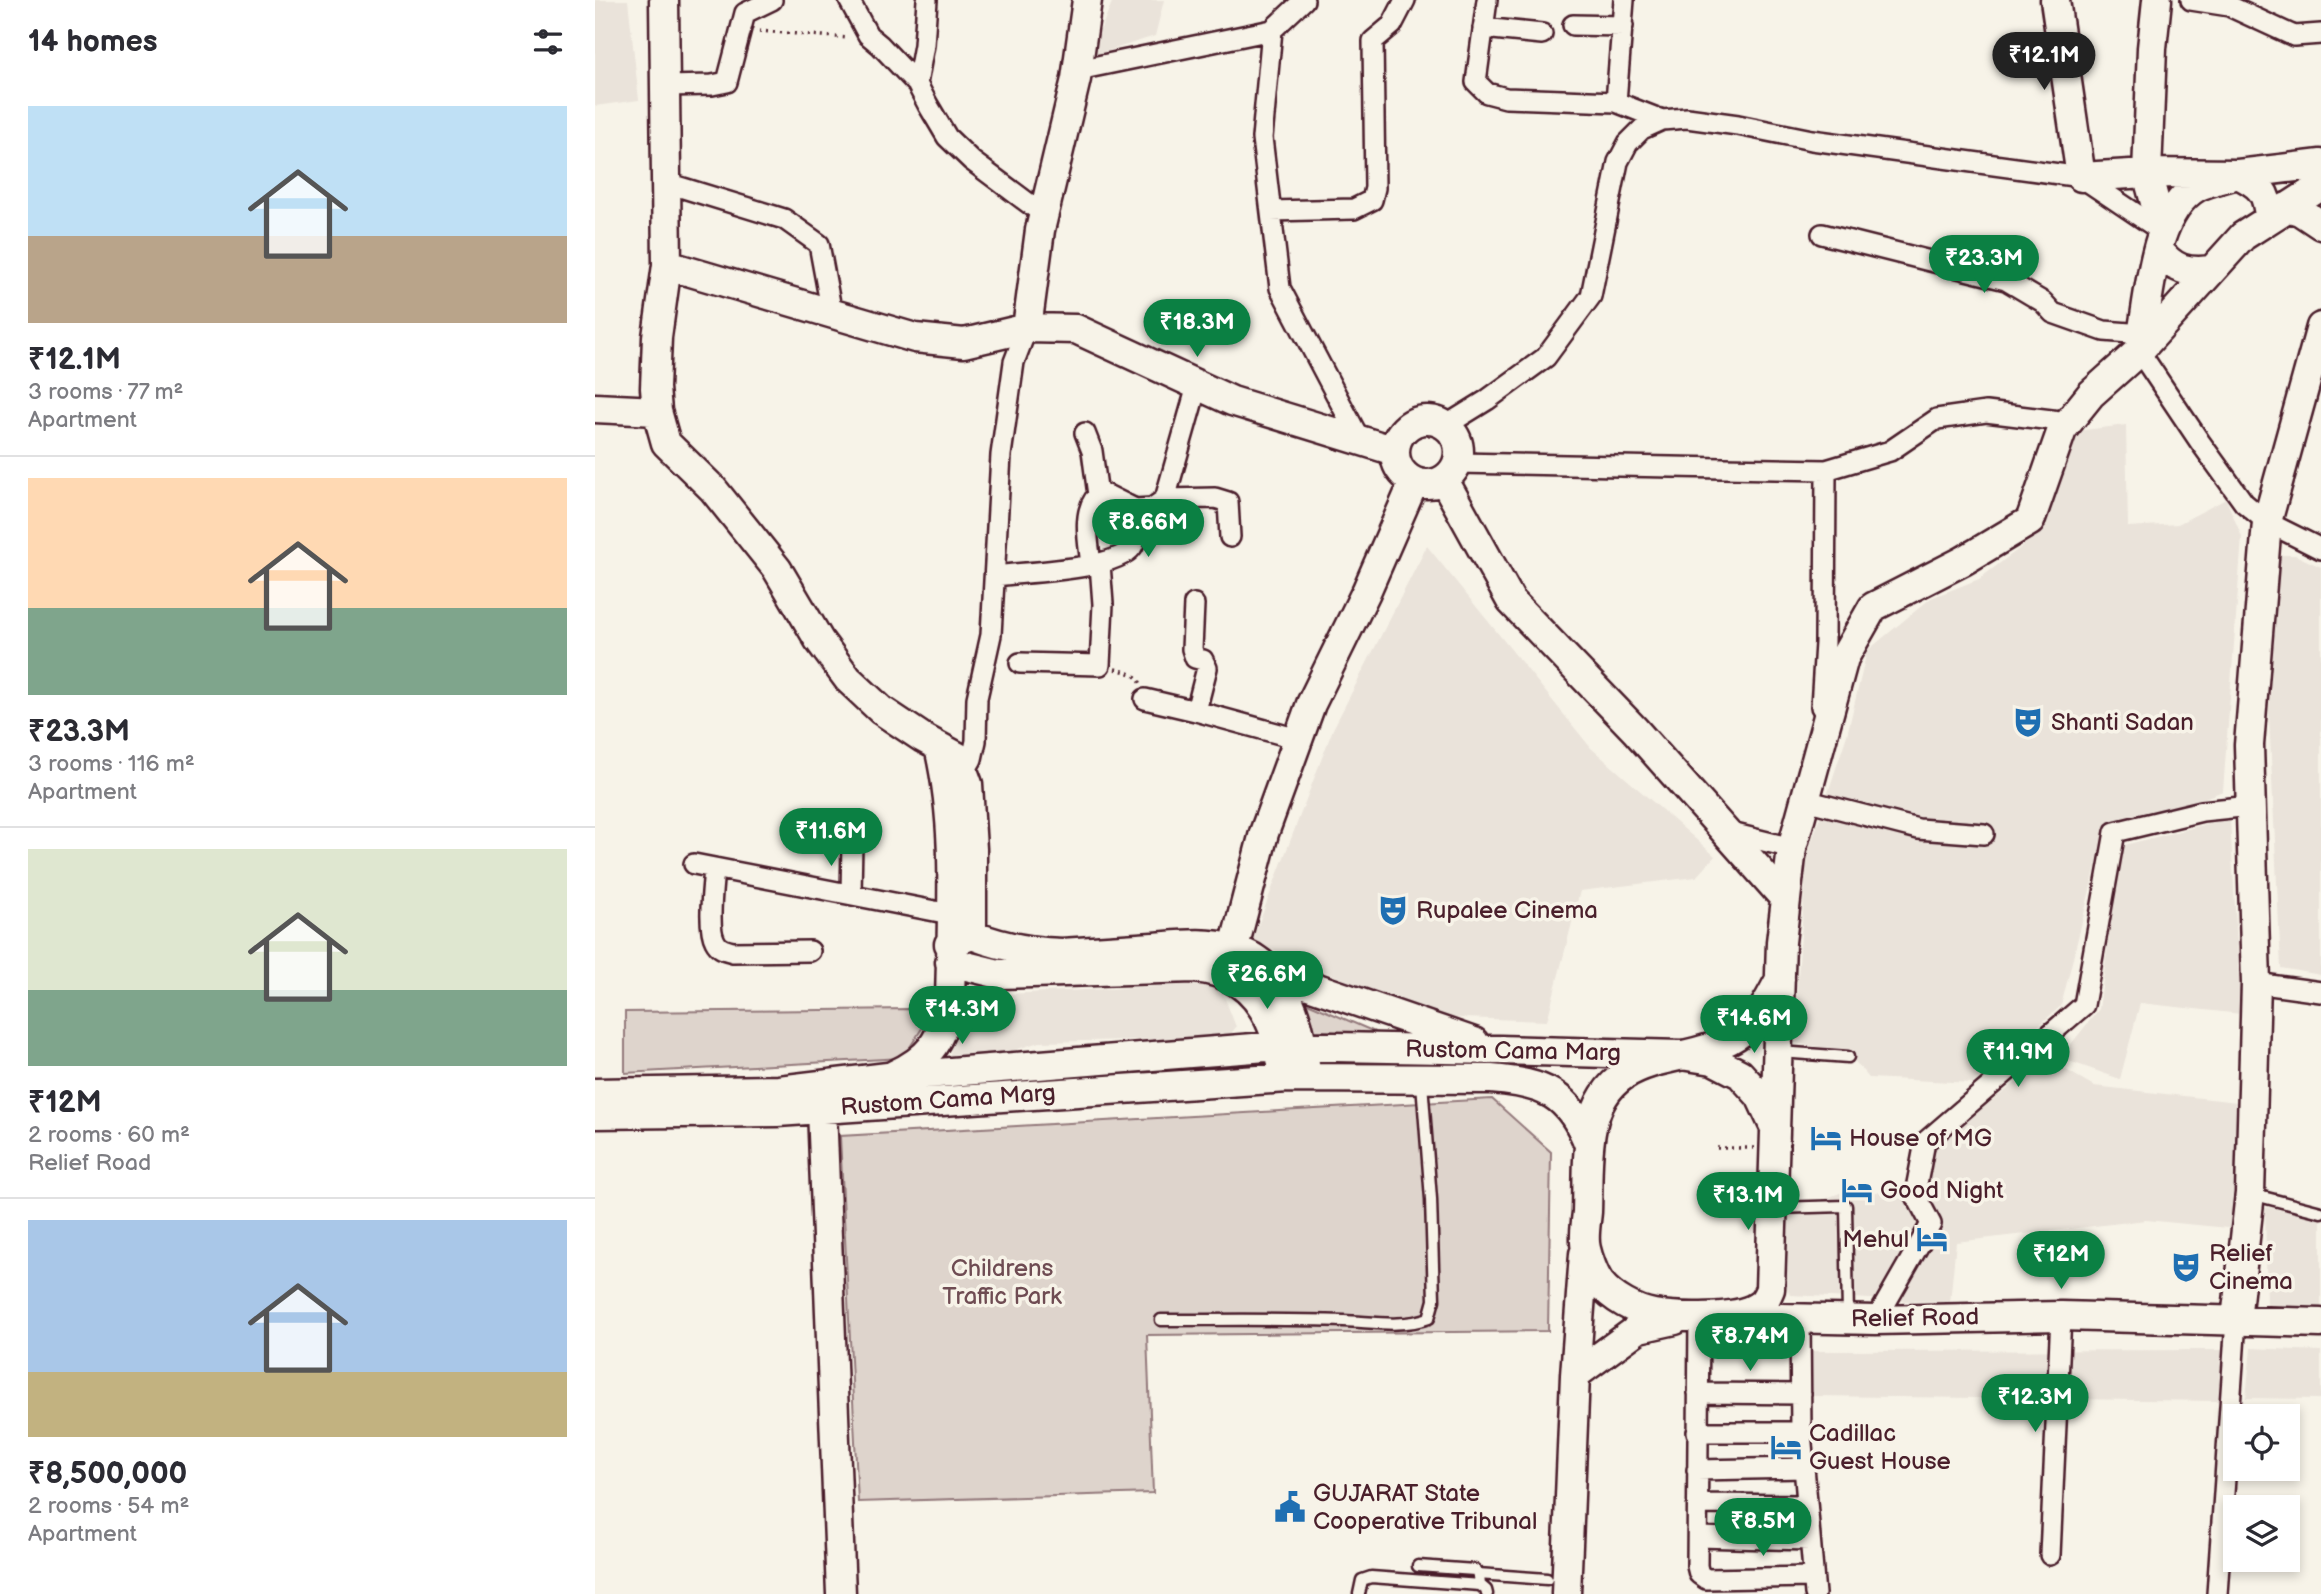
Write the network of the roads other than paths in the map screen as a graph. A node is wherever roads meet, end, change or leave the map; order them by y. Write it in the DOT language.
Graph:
graph roads {
  1 [pos="664,0"];
  2 [pos="772,0"];
  3 [pos="849,0"];
  4 [pos="927,0"];
  5 [pos="1087,0"];
  6 [pos="1304,0"];
  7 [pos="1405,0"];
  8 [pos="1487,0"];
  9 [pos="1624,0"];
  10 [pos="2056,0"];
  11 [pos="2157,0"];
  12 [pos="2191,0"];
  13 [pos="1573,25"];
  14 [pos="1623,26"];
  15 [pos="1483,28"];
  16 [pos="1272,30"];
  17 [pos="1542,34"];
  18 [pos="2321,34"];
  19 [pos="1078,70"];
  20 [pos="917,84"];
  21 [pos="666,86"];
  22 [pos="1616,103"];
  23 [pos="1662,120"];
  24 [pos="2321,164"];
  25 [pos="2147,173"];
  26 [pos="2238,174"];
  27 [pos="2081,177"];
  28 [pos="667,183"];
  29 [pos="2321,186"];
  30 [pos="1271,211"];
  31 [pos="2278,212"];
  32 [pos="1044,214"];
  33 [pos="2321,225"];
  34 [pos="1822,234"];
  35 [pos="2160,240"];
  36 [pos="667,265"];
  37 [pos="2212,270"];
  38 [pos="832,314"];
  39 [pos="2321,327"];
  40 [pos="1027,328"];
  41 [pos="2141,343"];
  42 [pos="1197,386"];
  43 [pos="595,408"];
  44 [pos="657,411"];
  45 [pos="2068,422"];
  46 [pos="1445,426"];
  47 [pos="1085,433"];
  48 [pos="1361,442"];
  49 [pos="1395,451"];
  50 [pos="1826,470"];
  51 [pos="1451,472"];
  52 [pos="1414,482"];
  53 [pos="1098,495"];
  54 [pos="1165,499"];
  55 [pos="1135,509"];
  56 [pos="2267,522"];
  57 [pos="1230,537"];
  58 [pos="2321,549"];
  59 [pos="1095,565"];
  60 [pos="995,576"];
  61 [pos="1194,604"];
  62 [pos="1020,663"];
  63 [pos="1145,699"];
  64 [pos="1196,711"];
  65 [pos="1298,739"];
  66 [pos="939,747"];
  67 [pos="1819,751"];
  68 [pos="964,773"];
  69 [pos="1805,800"];
  70 [pos="2251,806"];
  71 [pos="1726,832"];
  72 [pos="1984,834"];
  73 [pos="852,842"];
  74 [pos="1792,848"];
  75 [pos="694,864"];
  76 [pos="714,869"];
  77 [pos="851,894"];
  78 [pos="1786,900"];
  79 [pos="950,914"];
  80 [pos="957,947"];
  81 [pos="810,951"];
  82 [pos="1231,962"];
  83 [pos="1268,971"];
  84 [pos="1780,979"];
  85 [pos="2256,983"];
  86 [pos="2321,992"];
  87 [pos="1291,1046"];
  88 [pos="1499,1050"];
  89 [pos="1779,1052"];
  90 [pos="1681,1055"];
  91 [pos="1848,1057"];
  92 [pos="888,1077"];
  93 [pos="1295,1078"];
  94 [pos="1422,1079"];
  95 [pos="604,1103"];
  96 [pos="822,1109"];
  97 [pos="1775,1140"];
  98 [pos="1589,1145"];
  99 [pos="2250,1194"];
  100 [pos="1773,1208"];
  101 [pos="2321,1212"];
  102 [pos="1585,1247"];
  103 [pos="1772,1279"];
  104 [pos="1709,1316"];
  105 [pos="2061,1316"];
  106 [pos="1800,1318"];
  107 [pos="1161,1320"];
  108 [pos="1848,1320"];
  109 [pos="1876,1320"];
  110 [pos="2236,1320"];
  111 [pos="2321,1323"];
  112 [pos="1575,1375"];
  113 [pos="1698,1393"];
  114 [pos="1801,1394"];
  115 [pos="1697,1432"];
  116 [pos="1801,1432"];
  117 [pos="1804,1468"];
  118 [pos="1697,1470"];
  119 [pos="1698,1504"];
  120 [pos="1807,1505"];
  121 [pos="1698,1537"];
  122 [pos="1810,1540"];
  123 [pos="2050,1555"];
  124 [pos="1418,1566"];
  125 [pos="1479,1580"];
  126 [pos="1557,1586"];
  127 [pos="1814,1586"];
  128 [pos="841,1594"];
  129 [pos="1359,1594"];
  130 [pos="1487,1594"];
  131 [pos="2217,1594"];
  1 -- 21 [label="street"];
  2 -- 21 [label="street"];
  3 -- 20 [label="street"];
  4 -- 20 [label="street"];
  5 -- 19 [label="street"];
  6 -- 16 [label="street"];
  7 -- 30 [label="street"];
  8 -- 15 [label="street"];
  9 -- 14 [label="street"];
  10 -- 27 [label="street"];
  11 -- 25 [label="street"];
  12 -- 18 [label="street"];
  13 -- 14 [label="street"];
  14 -- 22 [label="street"];
  15 -- 17 [label="street"];
  15 -- 22 [label="street"];
  16 -- 19 [label="street"];
  16 -- 30 [label="street"];
  19 -- 32 [label="street"];
  20 -- 32 [label="street"];
  21 -- 28 [label="street"];
  22 -- 23 [label="street"];
  23 -- 27 [label="street"];
  23 -- 46 [label="street"];
  24 -- 26 [label="street"];
  25 -- 26 [label="street"];
  25 -- 27 [label="street"];
  25 -- 35 [label="street"];
  26 -- 31 [label="street"];
  26 -- 35 [label="street"];
  27 -- 35 [label="street"];
  28 -- 36 [label="street"];
  28 -- 38 [label="street"];
  29 -- 31 [label="street"];
  30 -- 48 [label="street"];
  31 -- 33 [label="street"];
  31 -- 37 [label="street"];
  32 -- 40 [label="street"];
  34 -- 41 [label="street"];
  35 -- 37 [label="street"];
  35 -- 41 [label="street"];
  36 -- 38 [label="street"];
  36 -- 44 [label="street"];
  37 -- 41 [label="street"];
  38 -- 40 [label="street"];
  39 -- 56 [label="street"];
  40 -- 42 [label="street"];
  40 -- 60 [label="street"];
  41 -- 45 [label="street"];
  41 -- 56 [label="street"];
  42 -- 48 [label="street"];
  42 -- 54 [label="street"];
  43 -- 44 [label="street"];
  44 -- 66 [label="street"];
  45 -- 50 [label="street"];
  45 -- 67 [label="street"];
  46 -- 49 [label="street"];
  46 -- 51 [label="street"];
  47 -- 53 [label="street"];
  48 -- 49 [label="street"];
  49 -- 52 [label="street"];
  50 -- 51 [label="street"];
  50 -- 67 [label="street"];
  51 -- 52 [label="street"];
  51 -- 71 [label="street"];
  52 -- 65 [label="street"];
  53 -- 55 [label="street"];
  53 -- 59 [label="street"];
  54 -- 55 [label="street"];
  54 -- 57 [label="street"];
  55 -- 59 [label="street"];
  56 -- 58 [label="street"];
  56 -- 70 [label="street"];
  59 -- 60 [label="street"];
  59 -- 62 [label="street"];
  60 -- 68 [label="street"];
  61 -- 64 [label="street"];
  63 -- 64 [label="street"];
  64 -- 65 [label="street"];
  65 -- 82 [label="street"];
  66 -- 68 [label="street"];
  66 -- 79 [label="street"];
  67 -- 69 [label="street"];
  68 -- 80 [label="street"];
  69 -- 72 [label="street"];
  69 -- 74 [label="street"];
  70 -- 85 [label="street"];
  70 -- 109 [label="street"];
  71 -- 74 [label="street"];
  71 -- 78 [label="street"];
  73 -- 77 [label="street"];
  74 -- 78 [label="street"];
  75 -- 76 [label="street"];
  76 -- 77 [label="street"];
  76 -- 81 [label="street"];
  77 -- 79 [label="street"];
  78 -- 84 [label="street"];
  79 -- 80 [label="street"];
  80 -- 82 [label="street"];
  80 -- 92 [label="street"];
  82 -- 83 [label="street"];
  82 -- 87 [label="street"];
  83 -- 87 [label="street"];
  83 -- 88 [label="street"];
  84 -- 89 [label="street"];
  84 -- 90 [label="street"];
  85 -- 86 [label="street"];
  85 -- 99 [label="street"];
  87 -- 88 [label="street, Rustom Cama Marg"];
  87 -- 92 [label="street, Rustom Cama Marg"];
  87 -- 93 [label="street"];
  88 -- 90 [label="street, Rustom Cama Marg"];
  89 -- 91 [label="lane"];
  89 -- 97 [label="street"];
  90 -- 97 [label="street, Rustom Cama Marg"];
  90 -- 98 [label="street, Rustom Cama Marg"];
  92 -- 95 [label="street, Rustom Cama Marg"];
  93 -- 94 [label="street, Rustom Cama Marg"];
  93 -- 96 [label="street, Rustom Cama Marg"];
  94 -- 98 [label="street, Rustom Cama Marg"];
  94 -- 107 [label="lane"];
  95 -- 96 [label="street, Rustom Cama Marg"];
  96 -- 128 [label="street"];
  97 -- 100 [label="street"];
  98 -- 102 [label="street"];
  99 -- 101 [label="lane"];
  99 -- 110 [label="street"];
  100 -- 103 [label="street"];
  100 -- 108 [label="lane"];
  102 -- 104 [label="street"];
  102 -- 112 [label="street"];
  103 -- 104 [label="street"];
  103 -- 106 [label="street"];
  104 -- 106 [label="street, Relief Road"];
  104 -- 112 [label="street"];
  104 -- 113 [label="street"];
  105 -- 109 [label="street, Relief Road"];
  105 -- 110 [label="street, Relief Road"];
  105 -- 123 [label="street"];
  106 -- 108 [label="street, Relief Road"];
  106 -- 114 [label="street"];
  108 -- 109 [label="street, Relief Road"];
  110 -- 111 [label="street, Relief Road"];
  110 -- 131 [label="street"];
  112 -- 126 [label="street"];
  113 -- 114 [label="street"];
  113 -- 115 [label="street"];
  114 -- 116 [label="street"];
  115 -- 116 [label="street"];
  115 -- 118 [label="street"];
  116 -- 117 [label="street"];
  117 -- 118 [label="street"];
  117 -- 120 [label="street"];
  118 -- 119 [label="street"];
  119 -- 120 [label="street"];
  119 -- 121 [label="street"];
  120 -- 122 [label="street"];
  121 -- 122 [label="street"];
  121 -- 127 [label="street"];
  122 -- 127 [label="street"];
  124 -- 125 [label="lane"];
  125 -- 126 [label="lane"];
  125 -- 129 [label="lane"];
  125 -- 130 [label="lane"];
}
